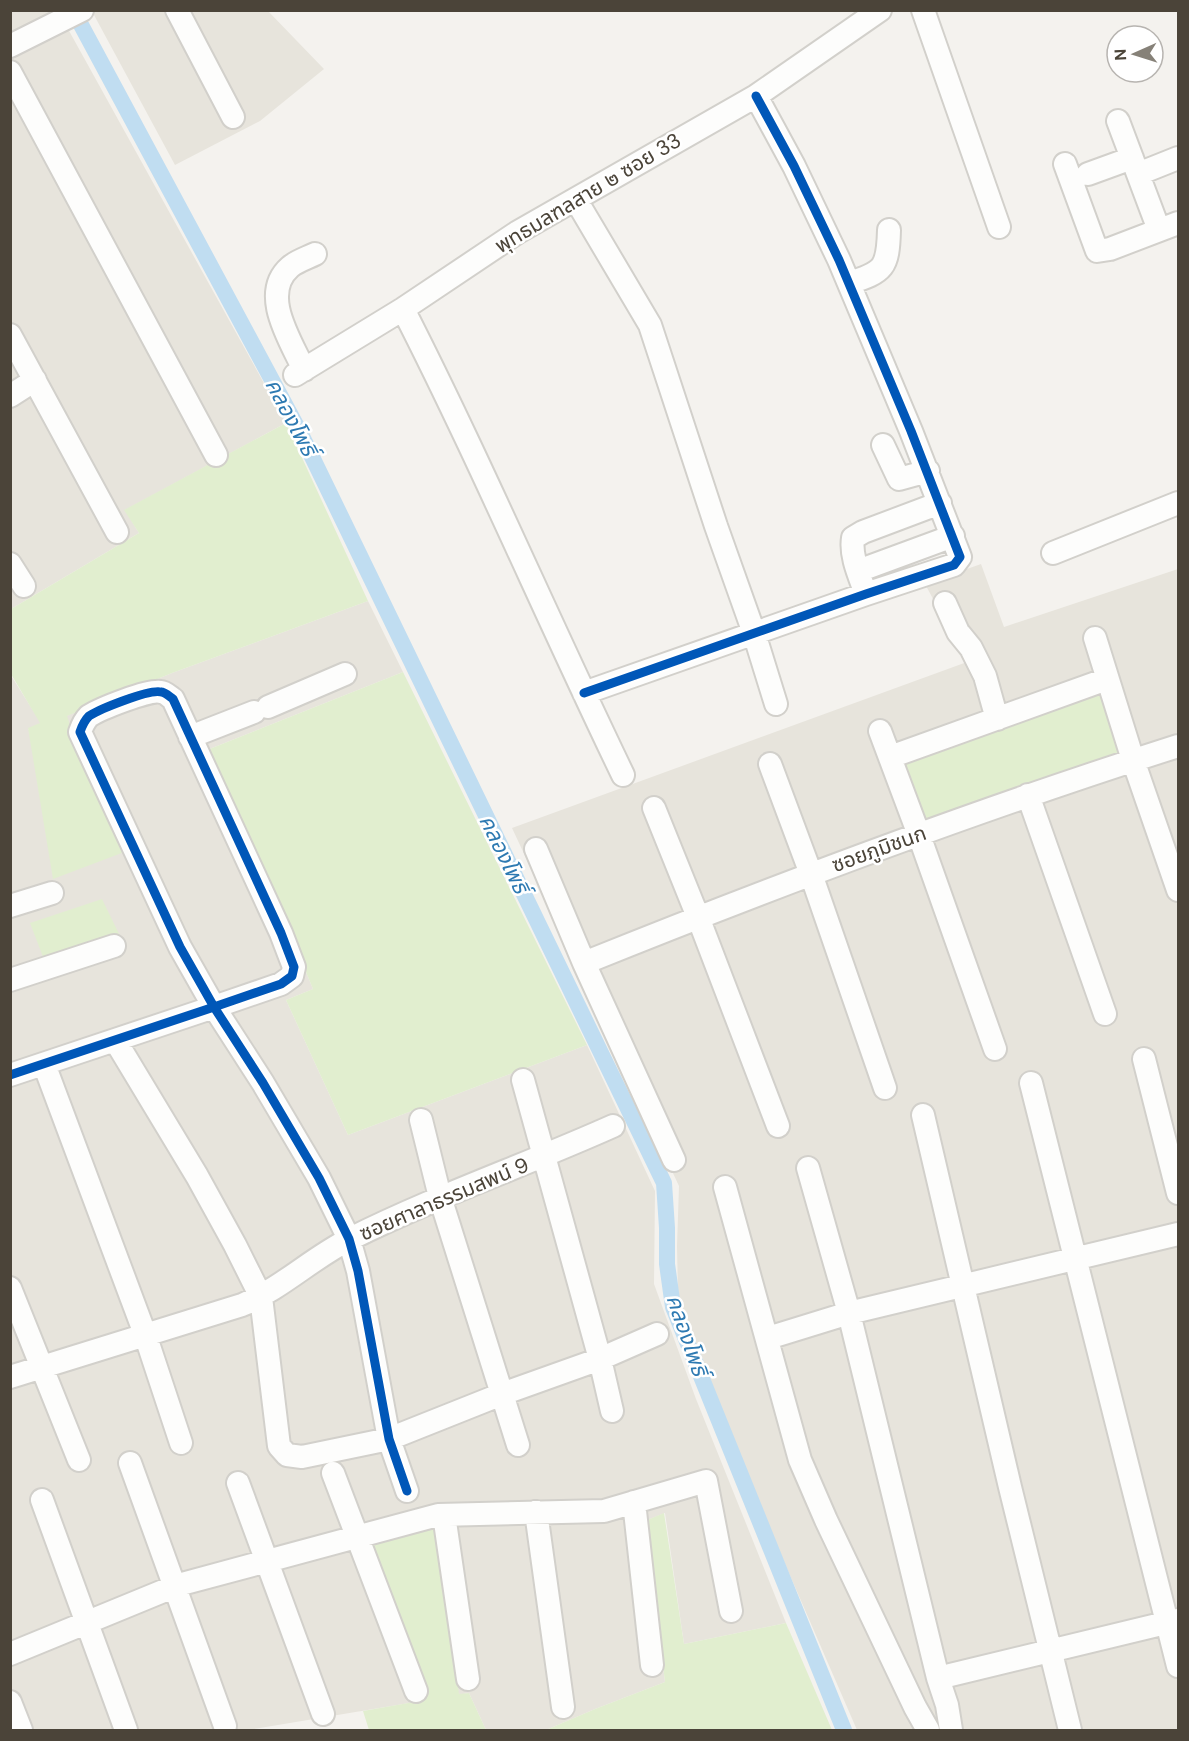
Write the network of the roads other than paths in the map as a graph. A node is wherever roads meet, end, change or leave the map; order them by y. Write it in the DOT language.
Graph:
graph roads {
  1 [pos="82,10"];
  2 [pos="177,10"];
  3 [pos="880,10"];
  4 [pos="923,10"];
  5 [pos="10,46"];
  6 [pos="10,72"];
  7 [pos="756,96"];
  8 [pos="233,117"];
  9 [pos="1118,121"];
  10 [pos="1179,158"];
  11 [pos="1065,164"];
  12 [pos="1135,166"];
  13 [pos="1088,174"];
  14 [pos="576,200"];
  15 [pos="1169,226"];
  16 [pos="999,227"];
  17 [pos="889,230"];
  18 [pos="315,254"];
  19 [pos="849,283"];
  20 [pos="403,309"];
  21 [pos="10,335"];
  22 [pos="35,380"];
  23 [pos="10,396"];
  24 [pos="883,445"];
  25 [pos="216,454"];
  26 [pos="928,471"];
  27 [pos="940,502"];
  28 [pos="1179,503"];
  29 [pos="117,532"];
  30 [pos="952,536"];
  31 [pos="1053,553"];
  32 [pos="10,564"];
  33 [pos="858,572"];
  34 [pos="24,586"];
  35 [pos="866,594"];
  36 [pos="945,603"];
  37 [pos="754,633"];
  38 [pos="1095,638"];
  39 [pos="345,674"];
  40 [pos="1107,680"];
  41 [pos="584,693"];
  42 [pos="776,704"];
  43 [pos="997,719"];
  44 [pos="880,730"];
  45 [pos="190,737"];
  46 [pos="1179,746"];
  47 [pos="890,757"];
  48 [pos="1133,760"];
  49 [pos="770,764"];
  50 [pos="623,775"];
  51 [pos="1028,795"];
  52 [pos="654,808"];
  53 [pos="919,835"];
  54 [pos="536,849"];
  55 [pos="810,874"];
  56 [pos="1179,890"];
  57 [pos="52,893"];
  58 [pos="10,906"];
  59 [pos="698,917"];
  60 [pos="114,946"];
  61 [pos="584,963"];
  62 [pos="10,980"];
  63 [pos="214,1007"];
  64 [pos="1105,1014"];
  65 [pos="115,1040"];
  66 [pos="995,1049"];
  67 [pos="1144,1059"];
  68 [pos="44,1064"];
  69 [pos="10,1075"];
  70 [pos="523,1080"];
  71 [pos="1032,1083"];
  72 [pos="885,1088"];
  73 [pos="923,1115"];
  74 [pos="421,1120"];
  75 [pos="614,1126"];
  76 [pos="778,1126"];
  77 [pos="544,1157"];
  78 [pos="674,1160"];
  79 [pos="808,1168"];
  80 [pos="725,1187"];
  81 [pos="1179,1193"];
  82 [pos="440,1197"];
  83 [pos="1179,1234"];
  84 [pos="349,1239"];
  85 [pos="1074,1259"];
  86 [pos="963,1287"];
  87 [pos="10,1288"];
  88 [pos="261,1297"];
  89 [pos="849,1312"];
  90 [pos="145,1334"];
  91 [pos="657,1334"];
  92 [pos="768,1338"];
  93 [pos="600,1359"];
  94 [pos="41,1367"];
  95 [pos="10,1377"];
  96 [pos="502,1394"];
  97 [pos="612,1411"];
  98 [pos="389,1439"];
  99 [pos="181,1443"];
  100 [pos="518,1444"];
  101 [pos="79,1460"];
  102 [pos="130,1463"];
  103 [pos="333,1473"];
  104 [pos="238,1483"];
  105 [pos="407,1491"];
  106 [pos="42,1500"];
  107 [pos="634,1502"];
  108 [pos="536,1512"];
  109 [pos="444,1515"];
  110 [pos="358,1537"];
  111 [pos="267,1562"];
  112 [pos="175,1587"];
  113 [pos="731,1611"];
  114 [pos="1173,1622"];
  115 [pos="87,1623"];
  116 [pos="1050,1651"];
  117 [pos="10,1654"];
  118 [pos="652,1665"];
  119 [pos="1179,1666"];
  120 [pos="938,1678"];
  121 [pos="468,1679"];
  122 [pos="416,1691"];
  123 [pos="10,1702"];
  124 [pos="563,1707"];
  125 [pos="323,1714"];
  126 [pos="225,1726"];
  127 [pos="21,1731"];
  128 [pos="126,1731"];
  129 [pos="928,1731"];
  130 [pos="951,1731"];
  131 [pos="1070,1731"];
  1 -- 5 [label="street"];
  2 -- 8 [label="street"];
  3 -- 7 [label="street, พุทธมลฑลสาย ๒ ซอย 33"];
  4 -- 16 [label="street"];
  6 -- 25 [label="street"];
  7 -- 14 [label="street, พุทธมลฑลสาย ๒ ซอย 33"];
  7 -- 19 [label="street"];
  9 -- 12 [label="street"];
  10 -- 12 [label="street"];
  11 -- 15 [label="street"];
  12 -- 13 [label="street"];
  12 -- 15 [label="street"];
  14 -- 20 [label="street, พุทธมลฑลสาย ๒ ซอย 33"];
  14 -- 37 [label="street"];
  17 -- 19 [label="street"];
  18 -- 20 [label="street, พุทธมลฑลสาย ๒ ซอย 33"];
  19 -- 26 [label="street"];
  20 -- 41 [label="street"];
  21 -- 22 [label="street"];
  22 -- 23 [label="street"];
  22 -- 29 [label="street"];
  24 -- 26 [label="street"];
  26 -- 27 [label="street"];
  27 -- 30 [label="street"];
  27 -- 33 [label="street"];
  28 -- 31 [label="street"];
  30 -- 33 [label="street"];
  30 -- 35 [label="street"];
  32 -- 34 [label="street"];
  33 -- 35 [label="street"];
  35 -- 37 [label="street"];
  36 -- 43 [label="street"];
  37 -- 41 [label="street"];
  37 -- 42 [label="street"];
  38 -- 40 [label="street"];
  39 -- 45 [label="street"];
  40 -- 43 [label="street"];
  40 -- 48 [label="street"];
  41 -- 50 [label="street"];
  43 -- 47 [label="street"];
  44 -- 47 [label="street"];
  45 -- 63 [label="street"];
  45 -- 63 [label="street"];
  46 -- 48 [label="street, ซอยภูมิชนก"];
  47 -- 53 [label="street"];
  48 -- 51 [label="street, ซอยภูมิชนก"];
  48 -- 56 [label="street"];
  49 -- 55 [label="street"];
  51 -- 53 [label="street, ซอยภูมิชนก"];
  51 -- 64 [label="street"];
  52 -- 59 [label="street"];
  53 -- 55 [label="street, ซอยภูมิชนก"];
  53 -- 66 [label="street"];
  54 -- 61 [label="street"];
  55 -- 59 [label="street, ซอยภูมิชนก"];
  55 -- 72 [label="street"];
  57 -- 58 [label="street"];
  59 -- 61 [label="street, ซอยภูมิชนก"];
  59 -- 76 [label="street"];
  60 -- 62 [label="street"];
  61 -- 78 [label="street"];
  63 -- 65 [label="street"];
  63 -- 84 [label="street"];
  65 -- 68 [label="street"];
  65 -- 88 [label="street"];
  67 -- 81 [label="street"];
  68 -- 69 [label="street"];
  68 -- 90 [label="street"];
  70 -- 77 [label="street"];
  71 -- 85 [label="street"];
  73 -- 86 [label="street"];
  74 -- 82 [label="street"];
  75 -- 77 [label="street, ซอยศาลาธรรมสพน์ 9"];
  77 -- 82 [label="street, ซอยศาลาธรรมสพน์ 9"];
  77 -- 93 [label="street"];
  79 -- 89 [label="street"];
  80 -- 92 [label="street"];
  82 -- 84 [label="street, ซอยศาลาธรรมสพน์ 9"];
  82 -- 96 [label="street"];
  83 -- 85 [label="street"];
  84 -- 88 [label="street, ซอยศาลาธรรมสพน์ 9"];
  84 -- 98 [label="street"];
  85 -- 86 [label="street"];
  85 -- 114 [label="street"];
  86 -- 89 [label="street"];
  86 -- 116 [label="street"];
  87 -- 94 [label="street"];
  88 -- 90 [label="street, ซอยศาลาธรรมสพน์ 9"];
  88 -- 98 [label="street"];
  89 -- 92 [label="street"];
  89 -- 120 [label="street"];
  90 -- 94 [label="street, ซอยศาลาธรรมสพน์ 9"];
  90 -- 99 [label="street"];
  91 -- 93 [label="street"];
  92 -- 129 [label="street"];
  93 -- 96 [label="street"];
  93 -- 97 [label="street"];
  94 -- 95 [label="street, ซอยศาลาธรรมสพน์ 9"];
  94 -- 101 [label="street"];
  96 -- 98 [label="street"];
  96 -- 100 [label="street"];
  98 -- 105 [label="street"];
  102 -- 112 [label="street"];
  103 -- 110 [label="street"];
  104 -- 111 [label="street"];
  106 -- 115 [label="street"];
  107 -- 108 [label="street"];
  107 -- 113 [label="street"];
  107 -- 118 [label="street"];
  108 -- 109 [label="street"];
  108 -- 124 [label="street"];
  109 -- 110 [label="street"];
  109 -- 121 [label="street"];
  110 -- 111 [label="street"];
  110 -- 122 [label="street"];
  111 -- 112 [label="street"];
  111 -- 125 [label="street"];
  112 -- 115 [label="street"];
  112 -- 126 [label="street"];
  114 -- 116 [label="street"];
  114 -- 119 [label="street"];
  115 -- 117 [label="street"];
  115 -- 128 [label="street"];
  116 -- 120 [label="street"];
  116 -- 131 [label="street"];
  120 -- 130 [label="street"];
  123 -- 127 [label="street"];
}
